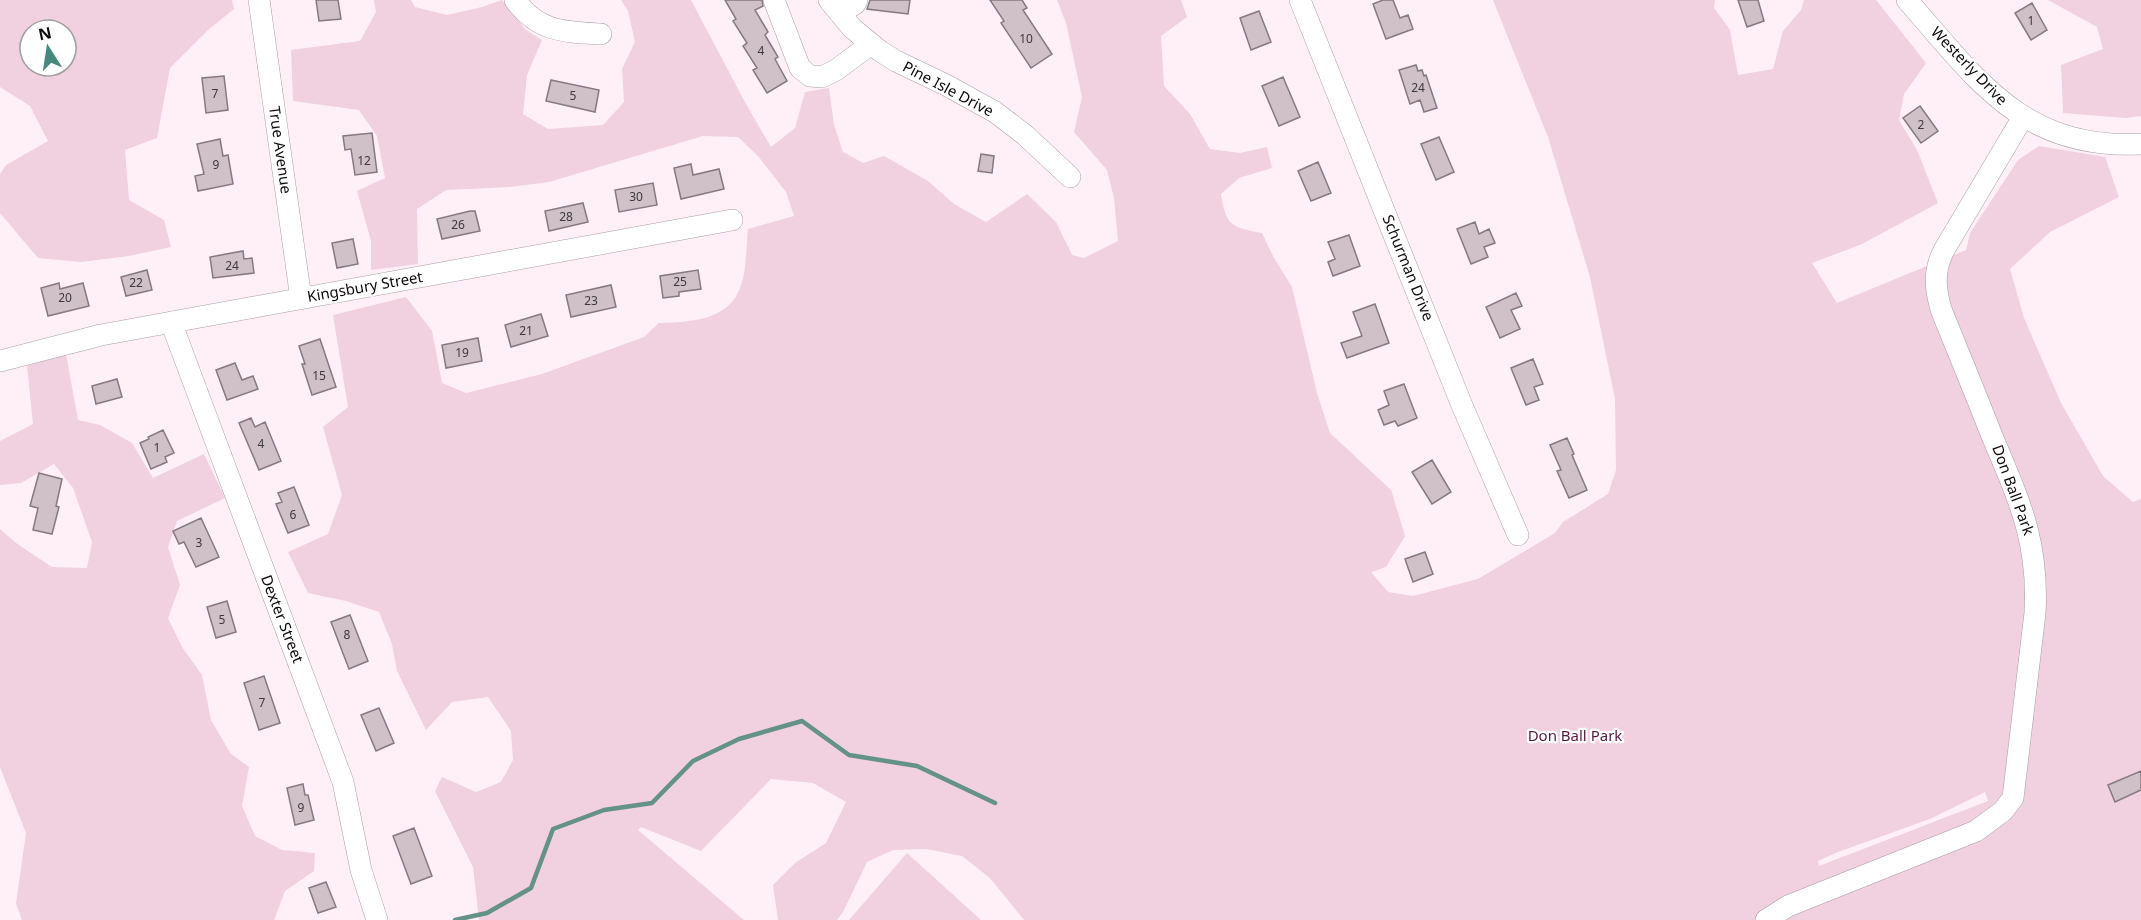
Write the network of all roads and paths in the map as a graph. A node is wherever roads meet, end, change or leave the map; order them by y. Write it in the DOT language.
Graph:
graph roads {
  1 [pos="259,0"];
  2 [pos="515,0"];
  3 [pos="774,0"];
  4 [pos="857,0"];
  5 [pos="1300,0"];
  6 [pos="1907,0"];
  7 [pos="834,7"];
  8 [pos="601,34"];
  9 [pos="871,44"];
  10 [pos="2023,117"];
  11 [pos="2141,144"];
  12 [pos="1070,177"];
  13 [pos="732,220"];
  14 [pos="301,299"];
  15 [pos="171,322"];
  16 [pos="0,360"];
  17 [pos="1518,536"];
  18 [pos="377,920"];
  19 [pos="1766,920"];
  1 -- 14 [label="street, True Avenue"];
  2 -- 8 [label="street"];
  3 -- 9 [label="street"];
  4 -- 7 [label="street"];
  5 -- 17 [label="street, Schurman Drive"];
  6 -- 10 [label="street, Westerly Drive"];
  7 -- 9 [label="street, Pine Isle Drive"];
  9 -- 12 [label="street, Pine Isle Drive"];
  10 -- 11 [label="street, Westerly Drive"];
  10 -- 19 [label="street, Don Ball Park"];
  13 -- 14 [label="street, Kingsbury Street"];
  14 -- 15 [label="street, Kingsbury Street"];
  15 -- 16 [label="street, Kingsbury Street"];
  15 -- 18 [label="street, Dexter Street"];
}
